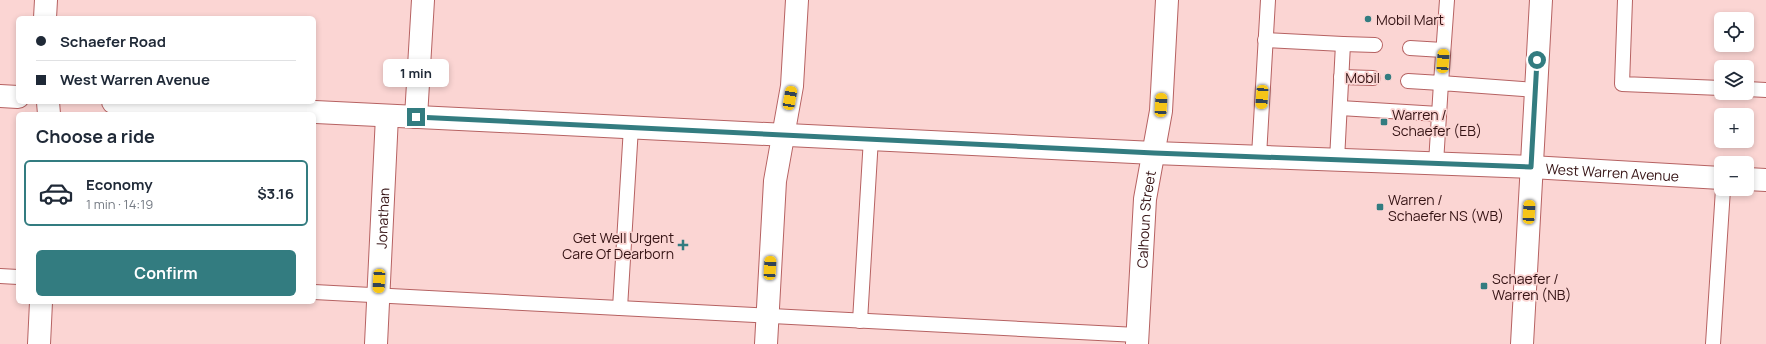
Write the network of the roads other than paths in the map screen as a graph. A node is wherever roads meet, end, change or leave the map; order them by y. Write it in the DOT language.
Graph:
graph roads {
  1 [pos="46,0"];
  2 [pos="423,0"];
  3 [pos="797,0"];
  4 [pos="1167,0"];
  5 [pos="1268,0"];
  6 [pos="1447,0"];
  7 [pos="1537,0"];
  8 [pos="1625,0"];
  9 [pos="45,16"];
  10 [pos="1266,40"];
  11 [pos="1343,44"];
  12 [pos="1375,46"];
  13 [pos="1410,48"];
  14 [pos="1443,50"];
  15 [pos="1341,77"];
  16 [pos="1373,78"];
  17 [pos="1408,81"];
  18 [pos="1441,83"];
  19 [pos="1714,88"];
  20 [pos="1754,89"];
  21 [pos="1535,90"];
  22 [pos="1766,90"];
  23 [pos="0,96"];
  24 [pos="16,97"];
  25 [pos="139,104"];
  26 [pos="1340,108"];
  27 [pos="214,110"];
  28 [pos="272,112"];
  29 [pos="316,114"];
  30 [pos="1439,114"];
  31 [pos="387,116"];
  32 [pos="416,117"];
  33 [pos="631,127"];
  34 [pos="785,134"];
  35 [pos="871,138"];
  36 [pos="1154,153"];
  37 [pos="1259,156"];
  38 [pos="1337,160"];
  39 [pos="1436,163"];
  40 [pos="1531,167"];
  41 [pos="1714,178"];
  42 [pos="1754,179"];
  43 [pos="1766,180"];
  44 [pos="1723,196"];
  45 [pos="0,276"];
  46 [pos="16,277"];
  47 [pos="316,292"];
  48 [pos="378,296"];
  49 [pos="41,304"];
  50 [pos="620,308"];
  51 [pos="768,316"];
  52 [pos="860,321"];
  53 [pos="1137,339"];
  54 [pos="39,344"];
  55 [pos="376,344"];
  56 [pos="766,344"];
  57 [pos="1522,344"];
  58 [pos="1713,344"];
  1 -- 9 [label="main road"];
  2 -- 32 [label="main road"];
  3 -- 34 [label="main road"];
  4 -- 36 [label="main road, Calhoun Street"];
  5 -- 10 [label="lane"];
  6 -- 14 [label="lane"];
  7 -- 21 [label="main road"];
  8 -- 19 [label="lane"];
  10 -- 11 [label="lane"];
  10 -- 37 [label="lane"];
  11 -- 12 [label="lane"];
  11 -- 15 [label="lane"];
  13 -- 14 [label="lane"];
  14 -- 18 [label="lane"];
  15 -- 16 [label="lane"];
  15 -- 26 [label="lane"];
  17 -- 18 [label="lane"];
  18 -- 21 [label="lane"];
  18 -- 30 [label="lane"];
  20 -- 22 [label="lane"];
  21 -- 40 [label="main road"];
  23 -- 24 [label="main road"];
  25 -- 27 [label="main road, West Warren Avenue"];
  26 -- 30 [label="lane"];
  26 -- 38 [label="lane"];
  27 -- 28 [label="main road, West Warren Avenue"];
  29 -- 31 [label="main road, West Warren Avenue"];
  30 -- 39 [label="lane"];
  31 -- 32 [label="main road, West Warren Avenue"];
  31 -- 48 [label="main road, Jonathan"];
  32 -- 33 [label="main road, West Warren Avenue"];
  33 -- 34 [label="main road, West Warren Avenue"];
  33 -- 50 [label="lane"];
  34 -- 35 [label="main road, West Warren Avenue"];
  34 -- 51 [label="main road"];
  35 -- 36 [label="main road, West Warren Avenue"];
  35 -- 52 [label="lane"];
  36 -- 37 [label="main road, West Warren Avenue"];
  36 -- 53 [label="main road, Calhoun Street"];
  37 -- 38 [label="main road, West Warren Avenue"];
  38 -- 39 [label="main road, West Warren Avenue"];
  39 -- 40 [label="main road, West Warren Avenue"];
  40 -- 41 [label="main road, West Warren Avenue"];
  40 -- 57 [label="main road"];
  42 -- 43 [label="main road"];
  44 -- 58 [label="lane"];
  45 -- 46 [label="lane"];
  47 -- 48 [label="lane"];
  48 -- 50 [label="lane"];
  48 -- 55 [label="main road, Jonathan"];
  49 -- 54 [label="main road"];
  50 -- 51 [label="lane"];
  51 -- 52 [label="lane"];
  51 -- 56 [label="main road"];
  52 -- 53 [label="lane"];
}
